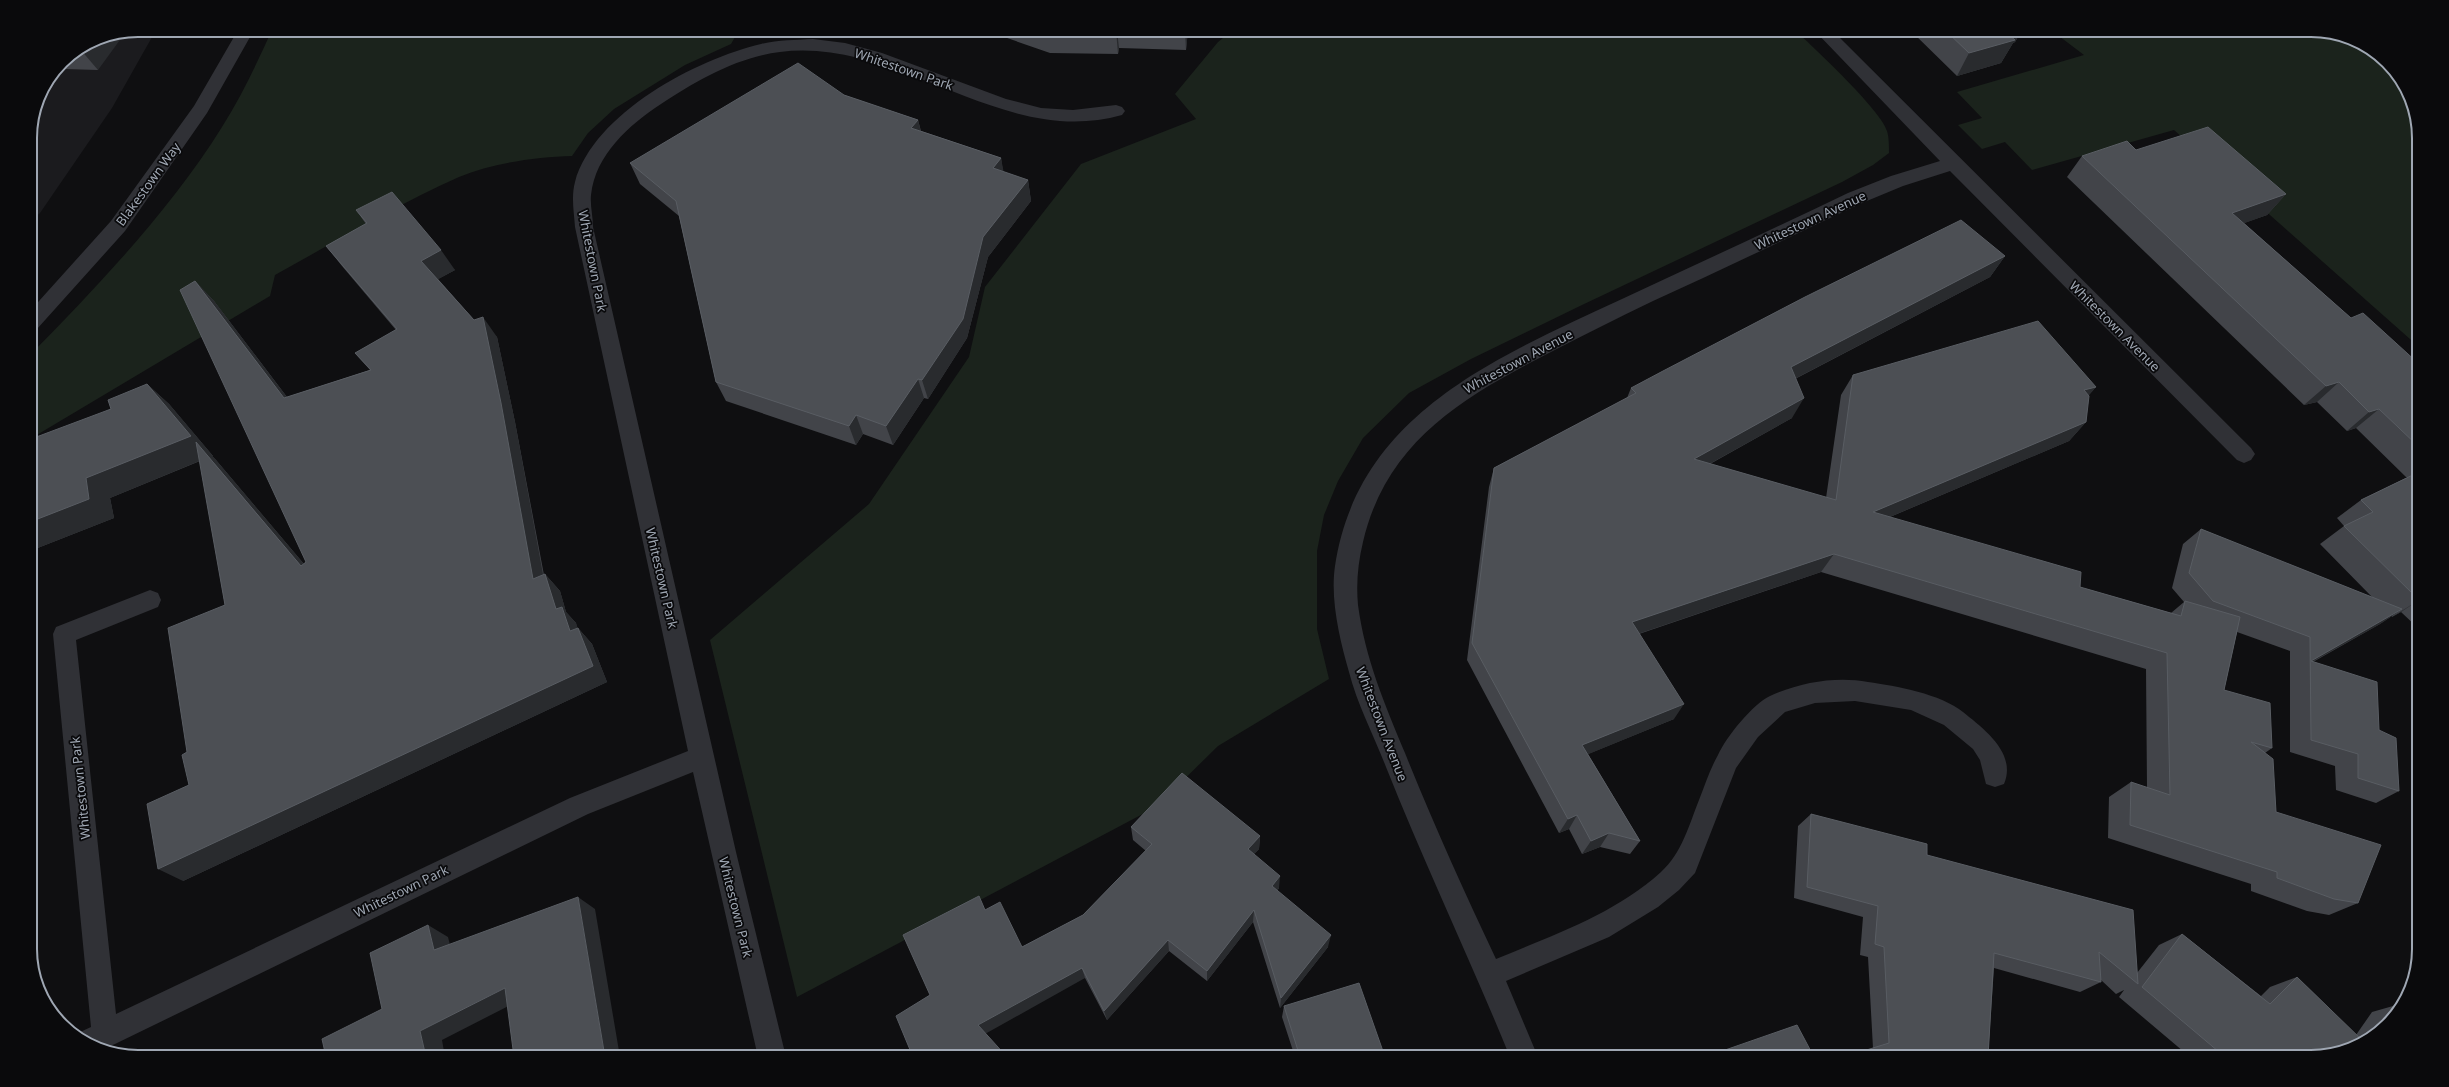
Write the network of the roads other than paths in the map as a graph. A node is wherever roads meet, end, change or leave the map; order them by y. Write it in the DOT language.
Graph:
graph roads {
  1 [pos="242,37"];
  2 [pos="1829,37"];
  3 [pos="1116,111"];
  4 [pos="1952,164"];
  5 [pos="37,316"];
  6 [pos="2244,454"];
  7 [pos="150,600"];
  8 [pos="702,757"];
  9 [pos="1995,776"];
  10 [pos="1490,975"];
  11 [pos="96,1038"];
  12 [pos="770,1050"];
  13 [pos="1521,1050"];
  1 -- 5 [label="street, Blakestown Way"];
  2 -- 4 [label="street, Whitestown Avenue"];
  3 -- 8 [label="street, Whitestown Park"];
  4 -- 6 [label="street, Whitestown Avenue"];
  4 -- 10 [label="street, Whitestown Avenue"];
  7 -- 11 [label="street, Whitestown Park"];
  8 -- 11 [label="street, Whitestown Park"];
  8 -- 12 [label="street, Whitestown Park"];
  9 -- 10 [label="street"];
  10 -- 13 [label="street, Whitestown Avenue"];
}
